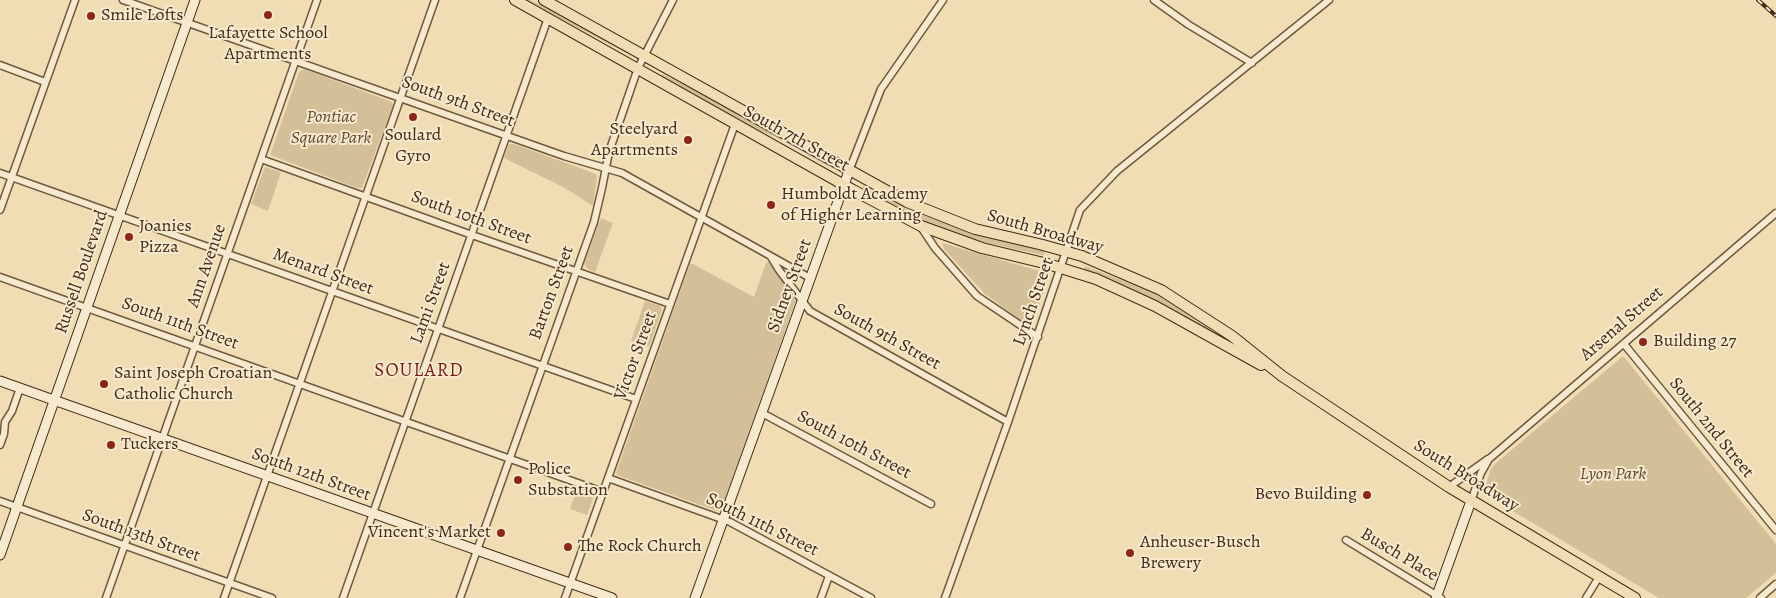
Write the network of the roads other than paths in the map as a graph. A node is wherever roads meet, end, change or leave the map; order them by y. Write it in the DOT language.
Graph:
graph roads {
  1 [pos="75,0"];
  2 [pos="123,0"];
  3 [pos="196,0"];
  4 [pos="317,0"];
  5 [pos="435,0"];
  6 [pos="514,0"];
  7 [pos="544,0"];
  8 [pos="673,0"];
  9 [pos="944,0"];
  10 [pos="1154,0"];
  11 [pos="1329,0"];
  12 [pos="548,18"];
  13 [pos="188,22"];
  14 [pos="644,56"];
  15 [pos="296,60"];
  16 [pos="1252,63"];
  17 [pos="0,65"];
  18 [pos="638,68"];
  19 [pos="45,82"];
  20 [pos="401,97"];
  21 [pos="735,124"];
  22 [pos="506,135"];
  23 [pos="261,159"];
  24 [pos="606,169"];
  25 [pos="849,171"];
  26 [pos="0,173"];
  27 [pos="11,177"];
  28 [pos="844,184"];
  29 [pos="893,195"];
  30 [pos="366,196"];
  31 [pos="0,210"];
  32 [pos="1776,213"];
  33 [pos="120,216"];
  34 [pos="701,217"];
  35 [pos="921,226"];
  36 [pos="472,235"];
  37 [pos="1067,251"];
  38 [pos="227,254"];
  39 [pos="770,256"];
  40 [pos="1061,268"];
  41 [pos="576,271"];
  42 [pos="0,277"];
  43 [pos="810,278"];
  44 [pos="333,292"];
  45 [pos="802,302"];
  46 [pos="670,304"];
  47 [pos="87,308"];
  48 [pos="438,329"];
  49 [pos="1038,337"];
  50 [pos="1624,344"];
  51 [pos="195,346"];
  52 [pos="542,366"];
  53 [pos="1282,376"];
  54 [pos="0,381"];
  55 [pos="300,383"];
  56 [pos="20,388"];
  57 [pos="54,400"];
  58 [pos="636,400"];
  59 [pos="762,413"];
  60 [pos="406,421"];
  61 [pos="1008,422"];
  62 [pos="162,439"];
  63 [pos="0,445"];
  64 [pos="510,458"];
  65 [pos="1489,459"];
  66 [pos="268,476"];
  67 [pos="608,478"];
  68 [pos="1449,487"];
  69 [pos="603,492"];
  70 [pos="1471,500"];
  71 [pos="0,502"];
  72 [pos="931,504"];
  73 [pos="17,507"];
  74 [pos="373,514"];
  75 [pos="724,519"];
  76 [pos="1776,530"];
  77 [pos="1346,540"];
  78 [pos="124,545"];
  79 [pos="477,551"];
  80 [pos="0,555"];
  81 [pos="829,576"];
  82 [pos="1599,577"];
  83 [pos="230,583"];
  84 [pos="570,584"];
  85 [pos="1776,584"];
  86 [pos="1438,597"];
  87 [pos="106,598"];
  88 [pos="224,598"];
  89 [pos="272,598"];
  90 [pos="343,598"];
  91 [pos="460,598"];
  92 [pos="565,598"];
  93 [pos="612,598"];
  94 [pos="695,598"];
  95 [pos="821,598"];
  96 [pos="871,598"];
  97 [pos="945,598"];
  98 [pos="1586,598"];
  99 [pos="1635,598"];
  100 [pos="1760,598"];
  1 -- 19 [label="street"];
  2 -- 13 [label="street, South 9th Street"];
  3 -- 13 [label="street, Russell Boulevard"];
  4 -- 15 [label="street, Ann Avenue"];
  5 -- 20 [label="street"];
  6 -- 12 [label="main road, South 7th Street"];
  7 -- 14 [label="main road, South 7th Street"];
  8 -- 14 [label="street, Barton Street"];
  9 -- 25 [label="street, Sidney Street"];
  10 -- 16 [label="street"];
  11 -- 16 [label="street, Lynch Street"];
  12 -- 18 [label="main road, South 7th Street"];
  12 -- 22 [label="street, Lami Street"];
  13 -- 15 [label="street, South 9th Street"];
  13 -- 33 [label="street, Russell Boulevard"];
  14 -- 18 [label="street, Barton Street"];
  14 -- 25 [label="main road, South 7th Street"];
  15 -- 20 [label="street, South 9th Street"];
  15 -- 23 [label="street, Ann Avenue"];
  16 -- 37 [label="street, Lynch Street"];
  17 -- 19 [label="street"];
  18 -- 21 [label="main road, South 7th Street"];
  18 -- 24 [label="street, Barton Street"];
  19 -- 27 [label="street"];
  20 -- 22 [label="street, South 9th Street"];
  20 -- 30 [label="street"];
  21 -- 28 [label="main road, South 7th Street"];
  21 -- 34 [label="street, Victor Street"];
  22 -- 24 [label="street, South 9th Street"];
  22 -- 36 [label="street, Lami Street"];
  23 -- 30 [label="street, South 10th Street"];
  23 -- 38 [label="street, Ann Avenue"];
  24 -- 34 [label="street, South 9th Street"];
  24 -- 41 [label="street, Barton Street"];
  25 -- 28 [label="street, Sidney Street"];
  25 -- 29 [label="main road, South 7th Street"];
  26 -- 27 [label="street, Menard Street"];
  27 -- 31 [label="street"];
  27 -- 33 [label="street, Menard Street"];
  28 -- 35 [label="main road, South 7th Street"];
  28 -- 43 [label="street, Sidney Street"];
  29 -- 37 [label="main road, South Broadway"];
  30 -- 36 [label="street, South 10th Street"];
  30 -- 44 [label="street"];
  32 -- 50 [label="street, Arsenal Street"];
  33 -- 38 [label="street, Menard Street"];
  33 -- 47 [label="street, Russell Boulevard"];
  34 -- 39 [label="street, South 9th Street"];
  34 -- 46 [label="street, Victor Street"];
  35 -- 40 [label="main road, South Broadway"];
  35 -- 49 [label="street, South 7th Street"];
  36 -- 41 [label="street, South 10th Street"];
  36 -- 48 [label="street, Lami Street"];
  37 -- 40 [label="street, Lynch Street"];
  37 -- 53 [label="main road, South Broadway"];
  38 -- 44 [label="street, Menard Street"];
  38 -- 51 [label="street, Ann Avenue"];
  39 -- 43 [label="street, South 9th Street"];
  39 -- 45 [label="street, South 9th Street"];
  40 -- 49 [label="street, Lynch Street"];
  40 -- 53 [label="main road, South Broadway"];
  41 -- 46 [label="street, South 10th Street"];
  41 -- 52 [label="street, Barton Street"];
  42 -- 47 [label="street, South 11th Street"];
  43 -- 45 [label="street, Sidney Street"];
  44 -- 48 [label="street, Menard Street"];
  44 -- 55 [label="street"];
  45 -- 59 [label="street, Sidney Street"];
  45 -- 61 [label="street, South 9th Street"];
  46 -- 58 [label="street, Victor Street"];
  47 -- 51 [label="street, South 11th Street"];
  47 -- 57 [label="street, Russell Boulevard"];
  48 -- 52 [label="street, Menard Street"];
  48 -- 60 [label="street, Lami Street"];
  49 -- 61 [label="street, Lynch Street"];
  50 -- 65 [label="street, Arsenal Street"];
  50 -- 76 [label="street, South 2nd Street"];
  51 -- 55 [label="street, South 11th Street"];
  51 -- 62 [label="street, Ann Avenue"];
  52 -- 58 [label="street, Menard Street"];
  52 -- 64 [label="street, Barton Street"];
  53 -- 68 [label="main road, South Broadway"];
  54 -- 56 [label="street, South 12th Street"];
  55 -- 60 [label="street, South 11th Street"];
  55 -- 66 [label="street"];
  56 -- 57 [label="street, South 12th Street"];
  56 -- 63 [label="street"];
  57 -- 62 [label="street, South 12th Street"];
  57 -- 73 [label="street, Russell Boulevard"];
  58 -- 67 [label="street, Victor Street"];
  59 -- 72 [label="street, South 10th Street"];
  59 -- 75 [label="street, Sidney Street"];
  60 -- 64 [label="street, South 11th Street"];
  60 -- 74 [label="street, Lami Street"];
  61 -- 97 [label="street, Lynch Street"];
  62 -- 66 [label="street, South 12th Street"];
  62 -- 78 [label="street, Ann Avenue"];
  64 -- 69 [label="street, South 11th Street"];
  64 -- 79 [label="street, Barton Street"];
  65 -- 68 [label="street, Arsenal Street"];
  65 -- 70 [label="street, Arsenal Street"];
  66 -- 74 [label="street, South 12th Street"];
  66 -- 83 [label="street"];
  67 -- 69 [label="street, Victor Street"];
  67 -- 75 [label="street, South 11th Street"];
  68 -- 70 [label="main road, South Broadway"];
  69 -- 84 [label="street, Victor Street"];
  70 -- 82 [label="main road, South Broadway"];
  70 -- 86 [label="street, Arsenal Street"];
  71 -- 73 [label="street, South 13th Street"];
  73 -- 78 [label="street, South 13th Street"];
  73 -- 80 [label="street, Russell Boulevard"];
  74 -- 79 [label="street, South 12th Street"];
  74 -- 90 [label="street, Lami Street"];
  75 -- 81 [label="street, South 11th Street"];
  75 -- 94 [label="street, Sidney Street"];
  77 -- 86 [label="street, Busch Place"];
  78 -- 83 [label="street, South 13th Street"];
  78 -- 87 [label="street, Ann Avenue"];
  79 -- 84 [label="street, South 12th Street"];
  79 -- 91 [label="street, Barton Street"];
  81 -- 95 [label="street"];
  81 -- 96 [label="street, South 11th Street"];
  82 -- 98 [label="street"];
  82 -- 99 [label="main road, South Broadway"];
  83 -- 88 [label="street"];
  83 -- 89 [label="street, South 13th Street"];
  84 -- 92 [label="street, Victor Street"];
  84 -- 93 [label="street, South 12th Street"];
  85 -- 100 [label="street"];
}
